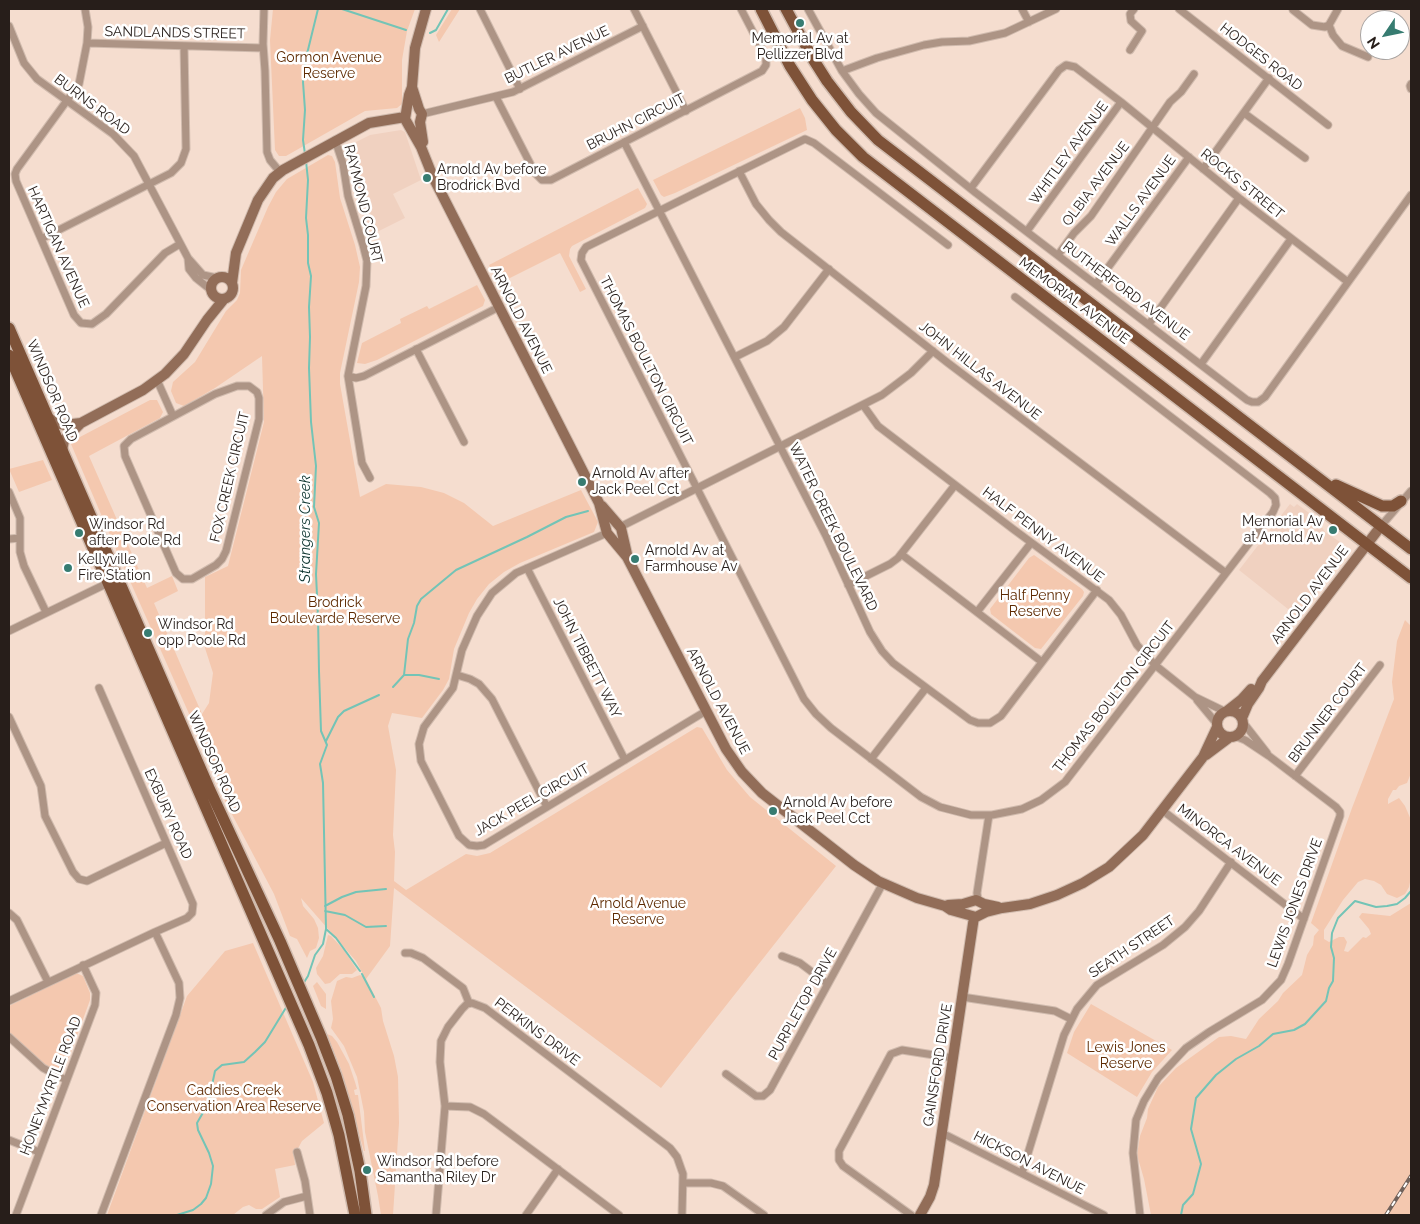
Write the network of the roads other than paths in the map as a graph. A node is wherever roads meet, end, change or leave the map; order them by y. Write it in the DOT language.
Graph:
graph roads {
  1 [pos="85,9"];
  2 [pos="264,9"];
  3 [pos="426,9"];
  4 [pos="480,9"];
  5 [pos="634,9"];
  6 [pos="741,9"];
  7 [pos="760,9"];
  8 [pos="786,9"];
  9 [pos="808,9"];
  10 [pos="1022,9"];
  11 [pos="1056,9"];
  12 [pos="1134,9"];
  13 [pos="1179,9"];
  14 [pos="1338,9"];
  15 [pos="1294,10"];
  16 [pos="1029,22"];
  17 [pos="1329,24"];
  18 [pos="9,26"];
  19 [pos="643,26"];
  20 [pos="87,43"];
  21 [pos="184,46"];
  22 [pos="263,48"];
  23 [pos="1130,50"];
  24 [pos="1360,54"];
  25 [pos="842,71"];
  26 [pos="1194,74"];
  27 [pos="1269,78"];
  28 [pos="412,86"];
  29 [pos="520,89"];
  30 [pos="496,97"];
  31 [pos="67,101"];
  32 [pos="1121,102"];
  33 [pos="686,111"];
  34 [pos="1244,113"];
  35 [pos="420,115"];
  36 [pos="407,117"];
  37 [pos="1328,125"];
  38 [pos="1153,128"];
  39 [pos="332,142"];
  40 [pos="624,142"];
  41 [pos="421,147"];
  42 [pos="1189,157"];
  43 [pos="1305,158"];
  44 [pos="1203,169"];
  45 [pos="281,171"];
  46 [pos="739,171"];
  47 [pos="149,184"];
  48 [pos="971,188"];
  49 [pos="1411,195"];
  50 [pos="1239,198"];
  51 [pos="659,210"];
  52 [pos="1027,231"];
  53 [pos="41,239"];
  54 [pos="1292,239"];
  55 [pos="180,244"];
  56 [pos="948,245"];
  57 [pos="236,253"];
  58 [pos="1058,255"];
  59 [pos="188,258"];
  60 [pos="829,269"];
  61 [pos="218,278"];
  62 [pos="1348,282"];
  63 [pos="232,283"];
  64 [pos="1096,284"];
  65 [pos="211,292"];
  66 [pos="1015,297"];
  67 [pos="224,299"];
  68 [pos="499,307"];
  69 [pos="207,320"];
  70 [pos="1149,324"];
  71 [pos="9,328"];
  72 [pos="416,349"];
  73 [pos="933,351"];
  74 [pos="9,355"];
  75 [pos="734,357"];
  76 [pos="1201,364"];
  77 [pos="348,376"];
  78 [pos="157,380"];
  79 [pos="864,404"];
  80 [pos="173,416"];
  81 [pos="47,417"];
  82 [pos="81,423"];
  83 [pos="464,442"];
  84 [pos="780,447"];
  85 [pos="62,451"];
  86 [pos="370,478"];
  87 [pos="1323,481"];
  88 [pos="955,485"];
  89 [pos="698,489"];
  90 [pos="1411,491"];
  91 [pos="9,492"];
  92 [pos="1402,501"];
  93 [pos="600,503"];
  94 [pos="1381,526"];
  95 [pos="619,527"];
  96 [pos="608,533"];
  97 [pos="20,538"];
  98 [pos="9,539"];
  99 [pos="1031,543"];
  100 [pos="1367,544"];
  101 [pos="1411,549"];
  102 [pos="902,554"];
  103 [pos="627,557"];
  104 [pos="527,568"];
  105 [pos="1226,573"];
  106 [pos="1411,578"];
  107 [pos="108,583"];
  108 [pos="848,585"];
  109 [pos="1097,590"];
  110 [pos="46,612"];
  111 [pos="977,612"];
  112 [pos="9,631"];
  113 [pos="1042,662"];
  114 [pos="1155,665"];
  115 [pos="1380,665"];
  116 [pos="457,675"];
  117 [pos="1262,681"];
  118 [pos="99,688"];
  119 [pos="926,688"];
  120 [pos="1195,697"];
  121 [pos="706,711"];
  122 [pos="1226,711"];
  123 [pos="9,719"];
  124 [pos="1242,720"];
  125 [pos="1217,725"];
  126 [pos="1233,736"];
  127 [pos="1269,756"];
  128 [pos="1203,757"];
  129 [pos="871,759"];
  130 [pos="625,760"];
  131 [pos="1295,776"];
  132 [pos="547,807"];
  133 [pos="1162,810"];
  134 [pos="989,815"];
  135 [pos="166,843"];
  136 [pos="1231,862"];
  137 [pos="883,883"];
  138 [pos="977,902"];
  139 [pos="945,906"];
  140 [pos="1002,908"];
  141 [pos="9,913"];
  142 [pos="975,915"];
  143 [pos="1304,919"];
  144 [pos="155,932"];
  145 [pos="405,953"];
  146 [pos="782,956"];
  147 [pos="83,965"];
  148 [pos="48,982"];
  149 [pos="828,984"];
  150 [pos="962,997"];
  151 [pos="9,1001"];
  152 [pos="469,1003"];
  153 [pos="1071,1019"];
  154 [pos="9,1037"];
  155 [pos="953,1058"];
  156 [pos="726,1074"];
  157 [pos="66,1080"];
  158 [pos="445,1106"];
  159 [pos="942,1133"];
  160 [pos="9,1140"];
  161 [pos="39,1152"];
  162 [pos="296,1152"];
  163 [pos="558,1169"];
  164 [pos="1022,1173"];
  165 [pos="683,1184"];
  166 [pos="308,1196"];
  167 [pos="16,1215"];
  168 [pos="101,1215"];
  169 [pos="266,1215"];
  170 [pos="310,1215"];
  171 [pos="355,1215"];
  172 [pos="366,1215"];
  173 [pos="436,1215"];
  174 [pos="526,1215"];
  175 [pos="620,1215"];
  176 [pos="682,1215"];
  177 [pos="764,1215"];
  178 [pos="911,1215"];
  179 [pos="920,1215"];
  180 [pos="1104,1215"];
  181 [pos="1140,1215"];
  1 -- 20 [label="street, HARTIGAN AVENUE"];
  2 -- 22 [label="street"];
  3 -- 28 [label="street, ARNOLD AVENUE"];
  4 -- 29 [label="street"];
  5 -- 19 [label="street"];
  6 -- 33 [label="street, BRUHN CIRCUIT"];
  7 -- 100 [label="main road, MEMORIAL AVENUE"];
  8 -- 87 [label="main road, MEMORIAL AVENUE"];
  9 -- 25 [label="street, RUTHERFORD AVENUE"];
  10 -- 16 [label="street"];
  11 -- 16 [label="street"];
  12 -- 23 [label="street"];
  13 -- 27 [label="street, HODGES ROAD"];
  14 -- 17 [label="street"];
  15 -- 17 [label="street"];
  16 -- 25 [label="street"];
  17 -- 24 [label="street"];
  18 -- 31 [label="street, BURNS ROAD"];
  19 -- 29 [label="street, BUTLER AVENUE"];
  19 -- 33 [label="street"];
  20 -- 21 [label="street, SANDLANDS STREET"];
  20 -- 31 [label="street, HARTIGAN AVENUE"];
  21 -- 22 [label="street, SANDLANDS STREET"];
  21 -- 47 [label="street"];
  22 -- 45 [label="street"];
  25 -- 48 [label="street, RUTHERFORD AVENUE"];
  26 -- 38 [label="street, OLBIA AVENUE"];
  27 -- 34 [label="street"];
  27 -- 37 [label="street, HODGES ROAD"];
  28 -- 35 [label="street, ARNOLD AVENUE"];
  28 -- 36 [label="street, ARNOLD AVENUE"];
  29 -- 30 [label="street, BUTLER AVENUE"];
  30 -- 35 [label="street, BUTLER AVENUE"];
  30 -- 40 [label="street, BRUHN CIRCUIT"];
  31 -- 47 [label="street, BURNS ROAD"];
  31 -- 53 [label="street, HARTIGAN AVENUE"];
  32 -- 38 [label="street, ROCKS STREET"];
  32 -- 48 [label="street, WHITLEY AVENUE"];
  32 -- 52 [label="street, WHITLEY AVENUE"];
  33 -- 40 [label="street, BRUHN CIRCUIT"];
  34 -- 43 [label="street"];
  34 -- 44 [label="street"];
  35 -- 36 [label="street"];
  35 -- 36 [label="street"];
  35 -- 41 [label="street, ARNOLD AVENUE"];
  36 -- 39 [label="street"];
  36 -- 41 [label="street, ARNOLD AVENUE"];
  38 -- 42 [label="street, ROCKS STREET"];
  38 -- 58 [label="street, OLBIA AVENUE"];
  39 -- 45 [label="street"];
  39 -- 77 [label="street, RAYMOND COURT"];
  40 -- 51 [label="street, WATER CREEK BOULEVARD"];
  41 -- 68 [label="street, ARNOLD AVENUE"];
  42 -- 44 [label="street, ROCKS STREET"];
  42 -- 64 [label="street, WALLS AVENUE"];
  44 -- 50 [label="street, ROCKS STREET"];
  45 -- 57 [label="street"];
  46 -- 51 [label="street, THOMAS BOULTON CIRCUIT"];
  46 -- 56 [label="street, THOMAS BOULTON CIRCUIT"];
  46 -- 60 [label="street, JOHN HILLAS AVENUE"];
  47 -- 53 [label="street"];
  47 -- 55 [label="street, BURNS ROAD"];
  48 -- 52 [label="street, RUTHERFORD AVENUE"];
  49 -- 62 [label="street, RUTHERFORD AVENUE"];
  50 -- 54 [label="street, ROCKS STREET"];
  50 -- 70 [label="street"];
  51 -- 75 [label="street, WATER CREEK BOULEVARD"];
  51 -- 89 [label="street, THOMAS BOULTON CIRCUIT"];
  52 -- 58 [label="street, RUTHERFORD AVENUE"];
  53 -- 55 [label="street, HARTIGAN AVENUE"];
  54 -- 62 [label="street, ROCKS STREET"];
  54 -- 76 [label="street"];
  55 -- 59 [label="street, BURNS ROAD"];
  57 -- 61 [label="street"];
  57 -- 63 [label="street"];
  58 -- 64 [label="street, RUTHERFORD AVENUE"];
  59 -- 61 [label="street, BURNS ROAD"];
  59 -- 65 [label="street, BURNS ROAD"];
  60 -- 73 [label="street, JOHN HILLAS AVENUE"];
  60 -- 75 [label="street"];
  61 -- 63 [label="street"];
  61 -- 65 [label="street"];
  62 -- 76 [label="street, RUTHERFORD AVENUE"];
  63 -- 67 [label="street"];
  64 -- 70 [label="street, RUTHERFORD AVENUE"];
  65 -- 67 [label="street"];
  65 -- 69 [label="street"];
  66 -- 105 [label="street, THOMAS BOULTON CIRCUIT"];
  67 -- 69 [label="street"];
  68 -- 72 [label="street"];
  68 -- 93 [label="street, ARNOLD AVENUE"];
  69 -- 78 [label="street"];
  70 -- 76 [label="street, RUTHERFORD AVENUE"];
  71 -- 81 [label="main road, WINDSOR ROAD"];
  72 -- 77 [label="street"];
  72 -- 83 [label="street"];
  73 -- 79 [label="street"];
  73 -- 105 [label="street, JOHN HILLAS AVENUE"];
  74 -- 107 [label="main road, WINDSOR ROAD"];
  75 -- 84 [label="street, WATER CREEK BOULEVARD"];
  77 -- 86 [label="street, RAYMOND COURT"];
  78 -- 80 [label="street"];
  78 -- 82 [label="street"];
  79 -- 84 [label="street"];
  79 -- 88 [label="street, HALF PENNY AVENUE"];
  80 -- 80 [label="street, FOX CREEK CIRCUIT"];
  81 -- 82 [label="street"];
  81 -- 85 [label="main road, WINDSOR ROAD"];
  82 -- 85 [label="street"];
  84 -- 89 [label="street"];
  84 -- 108 [label="street, WATER CREEK BOULEVARD"];
  85 -- 172 [label="main road, WINDSOR ROAD"];
  87 -- 92 [label="main road"];
  87 -- 94 [label="main road, MEMORIAL AVENUE"];
  88 -- 99 [label="street, HALF PENNY AVENUE"];
  88 -- 102 [label="street"];
  89 -- 95 [label="street"];
  89 -- 129 [label="street, THOMAS BOULTON CIRCUIT"];
  90 -- 92 [label="street"];
  91 -- 97 [label="street"];
  92 -- 94 [label="street"];
  93 -- 95 [label="street, ARNOLD AVENUE"];
  93 -- 96 [label="street, ARNOLD AVENUE"];
  94 -- 100 [label="street, ARNOLD AVENUE"];
  94 -- 101 [label="main road, MEMORIAL AVENUE"];
  95 -- 96 [label="street"];
  95 -- 103 [label="street, ARNOLD AVENUE"];
  96 -- 103 [label="street, ARNOLD AVENUE"];
  96 -- 104 [label="street, JACK PEEL CIRCUIT"];
  97 -- 98 [label="street"];
  97 -- 110 [label="street"];
  99 -- 109 [label="street, HALF PENNY AVENUE"];
  99 -- 111 [label="street"];
  100 -- 106 [label="main road, MEMORIAL AVENUE"];
  100 -- 117 [label="street, ARNOLD AVENUE"];
  102 -- 108 [label="street"];
  102 -- 111 [label="street"];
  103 -- 121 [label="street, ARNOLD AVENUE"];
  104 -- 116 [label="street, JACK PEEL CIRCUIT"];
  104 -- 130 [label="street, JOHN TIBBETT WAY"];
  105 -- 114 [label="street, THOMAS BOULTON CIRCUIT"];
  107 -- 110 [label="street"];
  107 -- 171 [label="main road, WINDSOR ROAD"];
  108 -- 119 [label="street, WATER CREEK BOULEVARD"];
  109 -- 113 [label="street, WATER CREEK BOULEVARD"];
  109 -- 114 [label="street, HALF PENNY AVENUE"];
  110 -- 112 [label="street"];
  111 -- 113 [label="street"];
  113 -- 119 [label="street, WATER CREEK BOULEVARD"];
  114 -- 120 [label="street, HALF PENNY AVENUE"];
  114 -- 134 [label="street, THOMAS BOULTON CIRCUIT"];
  115 -- 131 [label="street, BRUNNER COURT"];
  116 -- 132 [label="street"];
  116 -- 132 [label="street, JACK PEEL CIRCUIT"];
  117 -- 122 [label="street, ARNOLD AVENUE"];
  117 -- 124 [label="street, ARNOLD AVENUE"];
  118 -- 135 [label="street, EXBURY ROAD"];
  119 -- 129 [label="street"];
  120 -- 122 [label="street, HALF PENNY AVENUE"];
  120 -- 125 [label="street, HALF PENNY AVENUE"];
  121 -- 130 [label="street, JACK PEEL CIRCUIT"];
  121 -- 137 [label="street, ARNOLD AVENUE"];
  122 -- 124 [label="street"];
  122 -- 125 [label="street"];
  123 -- 135 [label="street"];
  124 -- 126 [label="street"];
  124 -- 127 [label="street"];
  125 -- 126 [label="street"];
  125 -- 128 [label="street, ARNOLD AVENUE"];
  126 -- 127 [label="street"];
  126 -- 128 [label="street, ARNOLD AVENUE"];
  127 -- 131 [label="street"];
  128 -- 133 [label="street, ARNOLD AVENUE"];
  129 -- 134 [label="street, THOMAS BOULTON CIRCUIT"];
  130 -- 132 [label="street, JACK PEEL CIRCUIT"];
  131 -- 143 [label="street, LEWIS JONES DRIVE"];
  133 -- 136 [label="street, MINORCA AVENUE"];
  133 -- 140 [label="street, ARNOLD AVENUE"];
  134 -- 138 [label="street"];
  135 -- 144 [label="street, EXBURY ROAD"];
  136 -- 143 [label="street, MINORCA AVENUE"];
  136 -- 153 [label="street, SEATH STREET"];
  137 -- 139 [label="street, ARNOLD AVENUE"];
  137 -- 149 [label="street, PURPLETOP DRIVE"];
  138 -- 139 [label="street, ARNOLD AVENUE"];
  138 -- 140 [label="street, ARNOLD AVENUE"];
  138 -- 142 [label="street"];
  138 -- 142 [label="street"];
  139 -- 142 [label="street, ARNOLD AVENUE"];
  140 -- 142 [label="street, ARNOLD AVENUE"];
  141 -- 148 [label="street"];
  142 -- 150 [label="street, GAINSFORD DRIVE"];
  143 -- 181 [label="street, LEWIS JONES DRIVE"];
  144 -- 147 [label="street"];
  144 -- 168 [label="street"];
  145 -- 152 [label="street"];
  146 -- 149 [label="street"];
  147 -- 148 [label="street"];
  147 -- 157 [label="street, HONEYMYRTLE ROAD"];
  148 -- 151 [label="street"];
  149 -- 156 [label="street, PURPLETOP DRIVE"];
  150 -- 153 [label="street"];
  150 -- 155 [label="street, GAINSFORD DRIVE"];
  152 -- 158 [label="street"];
  152 -- 165 [label="street, PERKINS DRIVE"];
  153 -- 164 [label="street, SEATH STREET"];
  154 -- 157 [label="street"];
  155 -- 159 [label="street, GAINSFORD DRIVE"];
  155 -- 178 [label="street"];
  157 -- 161 [label="street, HONEYMYRTLE ROAD"];
  158 -- 163 [label="street"];
  158 -- 173 [label="street"];
  159 -- 164 [label="street, HICKSON AVENUE"];
  159 -- 179 [label="street, GAINSFORD DRIVE"];
  160 -- 161 [label="street"];
  161 -- 167 [label="street, HONEYMYRTLE ROAD"];
  162 -- 166 [label="street"];
  163 -- 174 [label="street"];
  163 -- 175 [label="street"];
  164 -- 180 [label="street, HICKSON AVENUE"];
  165 -- 176 [label="street, PERKINS DRIVE"];
  165 -- 177 [label="street"];
  166 -- 169 [label="street"];
  166 -- 170 [label="street"];
}
